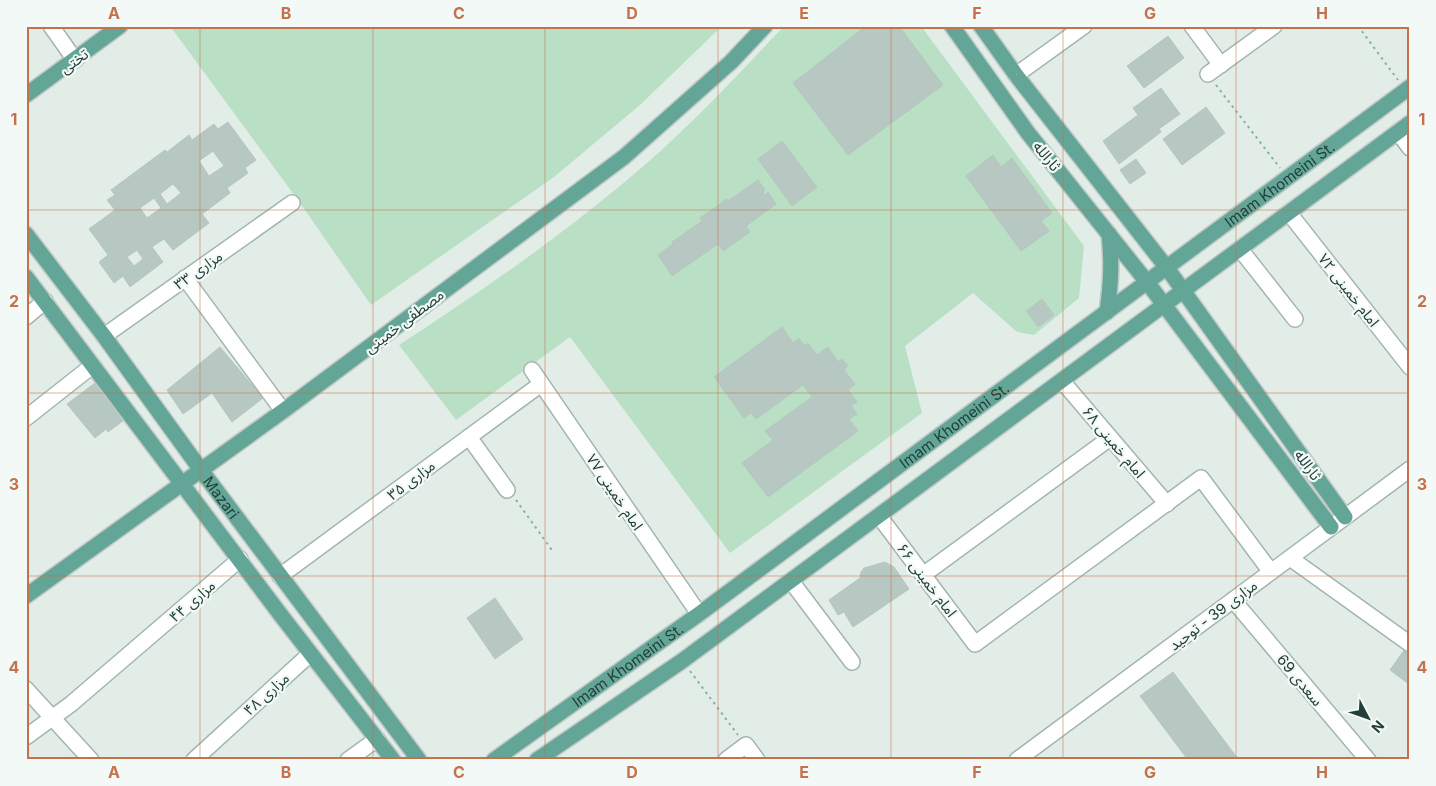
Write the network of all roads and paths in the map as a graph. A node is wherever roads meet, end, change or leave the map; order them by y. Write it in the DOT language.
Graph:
graph roads {
  1 [pos="51,26"];
  2 [pos="120,26"];
  3 [pos="765,26"];
  4 [pos="952,26"];
  5 [pos="981,26"];
  6 [pos="1084,26"];
  7 [pos="1192,26"];
  8 [pos="1274,26"];
  9 [pos="1358,26"];
  10 [pos="75,60"];
  11 [pos="1221,65"];
  12 [pos="1208,74"];
  13 [pos="1016,75"];
  14 [pos="1408,89"];
  15 [pos="26,94"];
  16 [pos="1404,128"];
  17 [pos="1410,148"];
  18 [pos="1287,178"];
  19 [pos="292,203"];
  20 [pos="1289,213"];
  21 [pos="26,234"];
  22 [pos="1109,234"];
  23 [pos="1240,249"];
  24 [pos="1167,268"];
  25 [pos="26,277"];
  26 [pos="186,278"];
  27 [pos="1147,282"];
  28 [pos="1183,291"];
  29 [pos="45,301"];
  30 [pos="1163,306"];
  31 [pos="1107,312"];
  32 [pos="26,317"];
  33 [pos="1296,320"];
  34 [pos="104,336"];
  35 [pos="92,366"];
  36 [pos="1410,367"];
  37 [pos="532,370"];
  38 [pos="1062,380"];
  39 [pos="541,384"];
  40 [pos="283,410"];
  41 [pos="26,418"];
  42 [pos="469,437"];
  43 [pos="1110,438"];
  44 [pos="1410,469"];
  45 [pos="201,470"];
  46 [pos="182,483"];
  47 [pos="507,490"];
  48 [pos="1167,504"];
  49 [pos="879,516"];
  50 [pos="1345,517"];
  51 [pos="1331,527"];
  52 [pos="554,553"];
  53 [pos="1290,558"];
  54 [pos="240,559"];
  55 [pos="1271,572"];
  56 [pos="923,575"];
  57 [pos="280,576"];
  58 [pos="791,581"];
  59 [pos="26,596"];
  60 [pos="1233,600"];
  61 [pos="699,614"];
  62 [pos="1410,644"];
  63 [pos="310,654"];
  64 [pos="682,661"];
  65 [pos="852,662"];
  66 [pos="26,689"];
  67 [pos="52,717"];
  68 [pos="26,737"];
  69 [pos="377,739"];
  70 [pos="746,745"];
  71 [pos="91,760"];
  72 [pos="194,760"];
  73 [pos="348,760"];
  74 [pos="393,760"];
  75 [pos="419,760"];
  76 [pos="494,760"];
  77 [pos="537,760"];
  78 [pos="726,760"];
  79 [pos="757,760"];
  80 [pos="1016,760"];
  81 [pos="1368,760"];
  1 -- 10 [label="street"];
  2 -- 10 [label="main road, تختی"];
  3 -- 40 [label="main road, مصطفی خمینی"];
  4 -- 22 [label="main road, ثارالله"];
  5 -- 13 [label="main road, ثارالله"];
  6 -- 13 [label="street"];
  7 -- 11 [label="street"];
  8 -- 11 [label="street"];
  9 -- 14 [label="path"];
  10 -- 15 [label="main road, تختی"];
  11 -- 12 [label="street"];
  12 -- 18 [label="path"];
  13 -- 24 [label="main road, ثارالله"];
  14 -- 18 [label="main road, Imam Khomeini St."];
  16 -- 17 [label="street"];
  16 -- 20 [label="main road, Imam Khomeini St."];
  18 -- 24 [label="main road, Imam Khomeini St."];
  19 -- 26 [label="street, مزاری ۳۳"];
  20 -- 23 [label="main road, Imam Khomeini St."];
  20 -- 36 [label="street, امام خمینی ۷۲"];
  21 -- 34 [label="main road, Mazari"];
  22 -- 27 [label="main road, ثارالله"];
  22 -- 31 [label="main road"];
  23 -- 28 [label="main road, Imam Khomeini St."];
  23 -- 33 [label="street"];
  24 -- 27 [label="main road, Imam Khomeini St."];
  24 -- 28 [label="main road, ثارالله"];
  25 -- 29 [label="main road, Mazari"];
  26 -- 34 [label="street, مزاری ۳۳"];
  26 -- 40 [label="street"];
  27 -- 30 [label="main road, ثارالله"];
  27 -- 31 [label="main road, Imam Khomeini St."];
  28 -- 30 [label="main road, Imam Khomeini St."];
  28 -- 50 [label="main road, ثارالله"];
  29 -- 32 [label="street"];
  29 -- 35 [label="main road, Mazari"];
  30 -- 38 [label="main road, Imam Khomeini St."];
  30 -- 51 [label="main road, ثارالله"];
  31 -- 61 [label="main road, Imam Khomeini St."];
  34 -- 45 [label="main road, Mazari"];
  35 -- 41 [label="street"];
  35 -- 46 [label="main road, Mazari"];
  37 -- 39 [label="street, امام خمینی ۷۷"];
  38 -- 43 [label="street, امام خمینی ۶۸"];
  38 -- 49 [label="main road, Imam Khomeini St."];
  39 -- 42 [label="street, مزاری ۳۵"];
  39 -- 61 [label="street, امام خمینی ۷۷"];
  40 -- 45 [label="main road, مصطفی خمینی"];
  42 -- 47 [label="street"];
  42 -- 57 [label="street, مزاری ۳۵"];
  43 -- 48 [label="street, امام خمینی ۶۸"];
  43 -- 56 [label="street"];
  44 -- 50 [label="street, مزاری 39 - توحید"];
  45 -- 46 [label="main road, مصطفی خمینی"];
  45 -- 57 [label="main road, Mazari"];
  46 -- 54 [label="main road, Mazari"];
  46 -- 59 [label="main road, مصطفی خمینی"];
  47 -- 52 [label="path"];
  48 -- 55 [label="street"];
  48 -- 56 [label="street, امام خمینی ۶۶"];
  49 -- 56 [label="street, امام خمینی ۶۶"];
  49 -- 58 [label="main road, Imam Khomeini St."];
  50 -- 51 [label="street, مزاری 39 - توحید"];
  51 -- 53 [label="street, مزاری 39 - توحید"];
  53 -- 55 [label="street, مزاری 39 - توحید"];
  53 -- 62 [label="street"];
  54 -- 63 [label="main road, Mazari"];
  54 -- 67 [label="street, مزاری ۴۴"];
  55 -- 60 [label="street, مزاری 39 - توحید"];
  57 -- 75 [label="main road, Mazari"];
  58 -- 64 [label="main road, Imam Khomeini St."];
  58 -- 65 [label="street"];
  60 -- 80 [label="street, مزاری 39 - توحید"];
  60 -- 81 [label="street, سعدی 69"];
  61 -- 76 [label="main road, Imam Khomeini St."];
  63 -- 69 [label="main road, Mazari"];
  63 -- 72 [label="street, مزاری ۴۸"];
  64 -- 70 [label="path"];
  64 -- 77 [label="main road, Imam Khomeini St."];
  66 -- 67 [label="street"];
  67 -- 68 [label="street, مزاری ۴۴"];
  67 -- 71 [label="street"];
  69 -- 73 [label="street"];
  69 -- 74 [label="main road, Mazari"];
  70 -- 78 [label="street"];
  70 -- 79 [label="street"];
}
